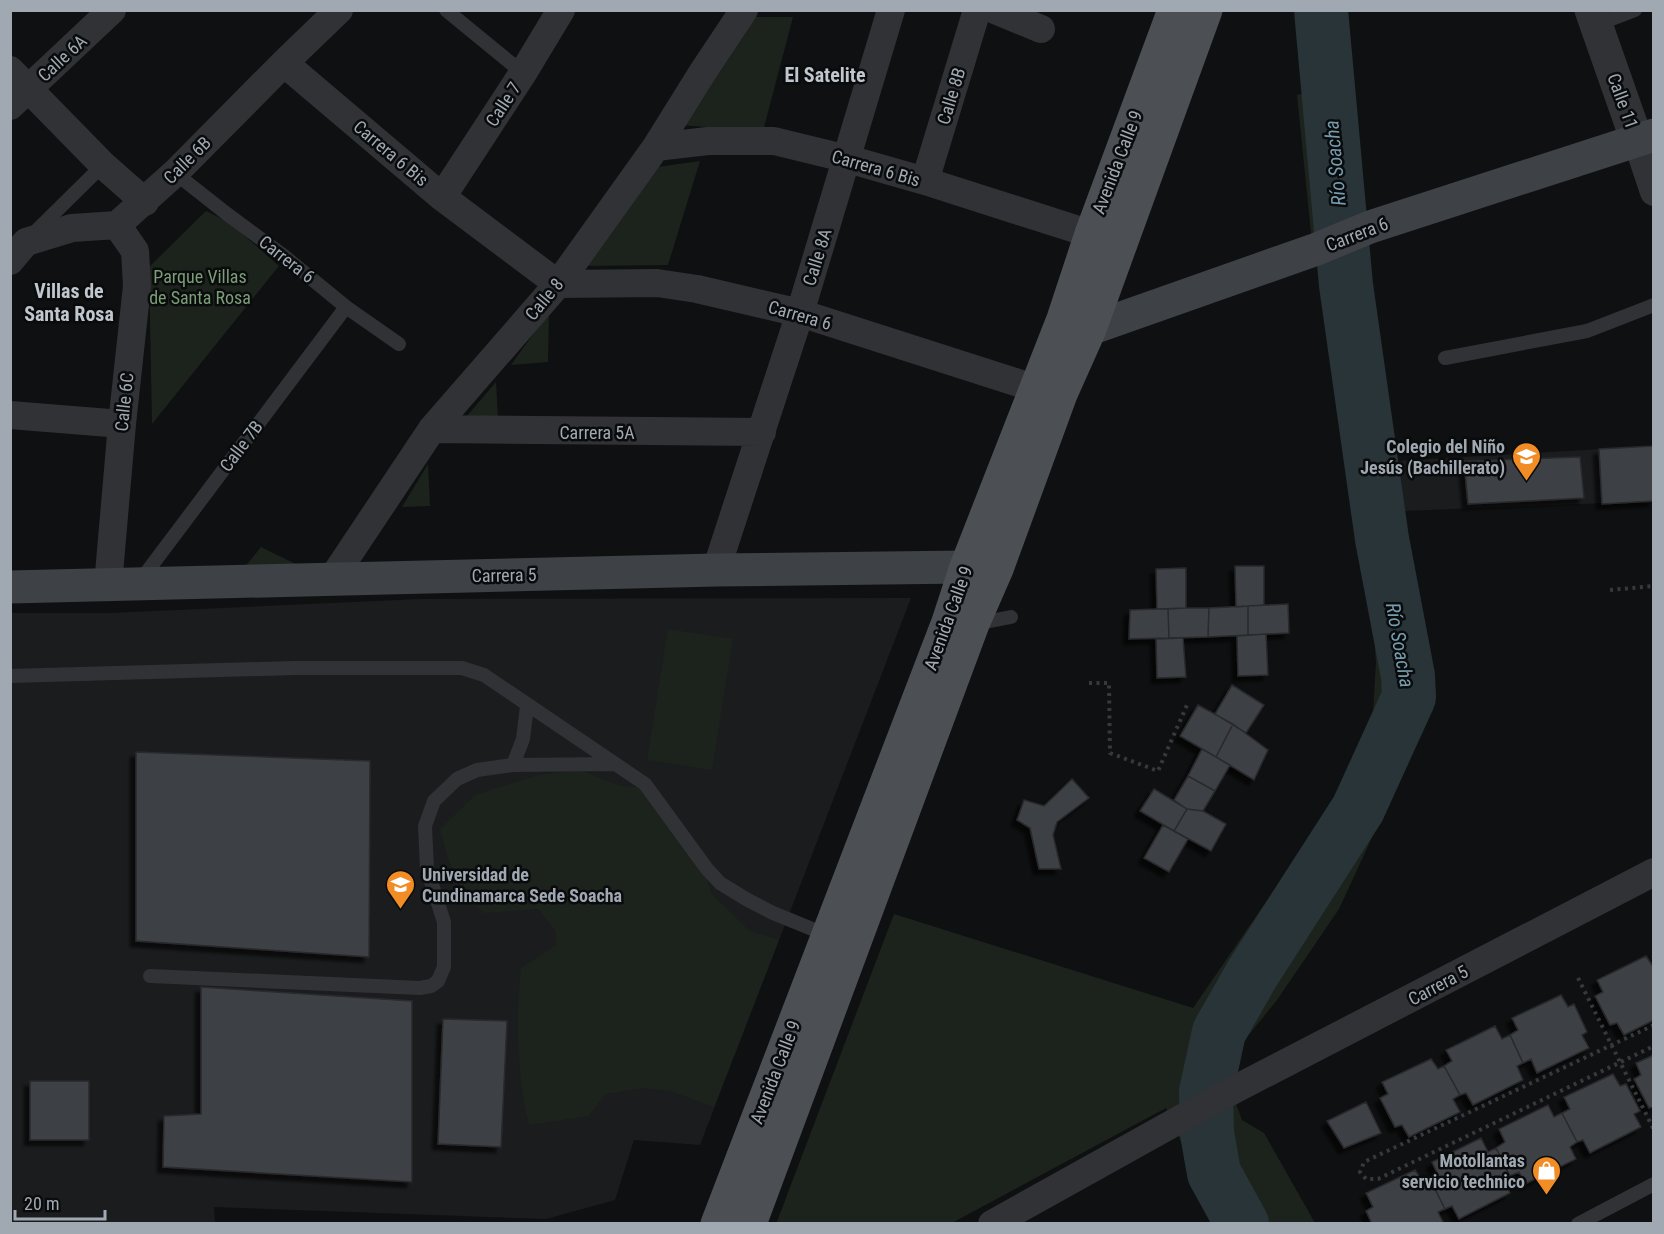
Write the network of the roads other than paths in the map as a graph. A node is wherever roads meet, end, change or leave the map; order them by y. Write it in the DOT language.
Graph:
graph roads {
  1 [pos="112,10"];
  2 [pos="339,10"];
  3 [pos="446,10"];
  4 [pos="561,10"];
  5 [pos="744,10"];
  6 [pos="891,10"];
  7 [pos="977,10"];
  8 [pos="994,10"];
  9 [pos="1174,10"];
  10 [pos="1206,10"];
  11 [pos="1635,10"];
  12 [pos="1593,18"];
  13 [pos="1041,29"];
  14 [pos="284,63"];
  15 [pos="523,73"];
  16 [pos="16,89"];
  17 [pos="1645,138"];
  18 [pos="656,147"];
  19 [pos="848,159"];
  20 [pos="104,165"];
  21 [pos="175,174"];
  22 [pos="925,181"];
  23 [pos="1653,192"];
  24 [pos="442,197"];
  25 [pos="145,202"];
  26 [pos="117,225"];
  27 [pos="1091,234"];
  28 [pos="18,251"];
  29 [pos="558,284"];
  30 [pos="1653,305"];
  31 [pos="346,307"];
  32 [pos="800,313"];
  33 [pos="1076,324"];
  34 [pos="399,344"];
  35 [pos="1445,358"];
  36 [pos="1034,388"];
  37 [pos="10,415"];
  38 [pos="122,424"];
  39 [pos="432,429"];
  40 [pos="762,432"];
  41 [pos="982,568"];
  42 [pos="716,570"];
  43 [pos="332,579"];
  44 [pos="123,585"];
  45 [pos="10,587"];
  46 [pos="1011,617"];
  47 [pos="973,624"];
  48 [pos="10,676"];
  49 [pos="527,706"];
  50 [pos="615,764"];
  51 [pos="513,765"];
  52 [pos="1653,872"];
  53 [pos="827,935"];
  54 [pos="150,976"];
  55 [pos="1653,1184"];
  56 [pos="717,1224"];
  57 [pos="750,1224"];
  58 [pos="992,1224"];
  59 [pos="1578,1224"];
  1 -- 16 [label="street, Calle 6A"];
  2 -- 14 [label="street, Calle 6B"];
  3 -- 15 [label="lane"];
  4 -- 15 [label="street, Calle 7"];
  5 -- 18 [label="street, Calle 8"];
  6 -- 19 [label="street, Calle 8A"];
  7 -- 22 [label="street, Calle 8B"];
  8 -- 13 [label="street"];
  9 -- 27 [label="main road, Avenida Calle 9"];
  10 -- 33 [label="main road, Avenida Calle 9"];
  11 -- 12 [label="lane"];
  12 -- 17 [label="street, Calle 11"];
  14 -- 21 [label="street, Calle 6B"];
  14 -- 24 [label="street, Carrera 6 Bis"];
  15 -- 24 [label="street, Calle 7"];
  16 -- 20 [label="street"];
  17 -- 23 [label="street, Calle 11"];
  17 -- 33 [label="main road, Carrera 6"];
  18 -- 19 [label="street, Carrera 6 Bis"];
  18 -- 29 [label="street, Calle 8"];
  19 -- 22 [label="street, Carrera 6 Bis"];
  19 -- 32 [label="street, Calle 8A"];
  20 -- 25 [label="street"];
  20 -- 28 [label="lane"];
  21 -- 25 [label="street, Calle 6B"];
  21 -- 31 [label="lane, Carrera 6"];
  22 -- 27 [label="street, Carrera 6 Bis"];
  24 -- 29 [label="street, Carrera 6 Bis"];
  25 -- 26 [label="street, Calle 6B"];
  26 -- 28 [label="street"];
  26 -- 38 [label="street, Calle 6C"];
  27 -- 33 [label="main road, Avenida Calle 9"];
  29 -- 32 [label="street, Carrera 6"];
  29 -- 39 [label="street, Calle 8"];
  30 -- 35 [label="lane"];
  31 -- 34 [label="lane, Carrera 6"];
  31 -- 44 [label="lane, Calle 7B"];
  32 -- 36 [label="street, Carrera 6"];
  32 -- 40 [label="street, Calle 8A"];
  33 -- 36 [label="main road, Avenida Calle 9"];
  33 -- 41 [label="main road, Avenida Calle 9"];
  36 -- 41 [label="main road, Avenida Calle 9"];
  37 -- 38 [label="street"];
  38 -- 44 [label="street, Calle 6C"];
  39 -- 40 [label="street, Carrera 5A"];
  39 -- 43 [label="street, Calle 8"];
  40 -- 42 [label="street, Calle 8A"];
  41 -- 42 [label="main road, Carrera 5"];
  41 -- 47 [label="main road, Avenida Calle 9"];
  41 -- 53 [label="main road, Avenida Calle 9"];
  42 -- 43 [label="main road, Carrera 5"];
  43 -- 44 [label="main road, Carrera 5"];
  44 -- 45 [label="main road, Carrera 5"];
  46 -- 47 [label="lane"];
  47 -- 57 [label="main road, Avenida Calle 9"];
  48 -- 49 [label="lane"];
  49 -- 50 [label="lane"];
  49 -- 51 [label="lane"];
  50 -- 51 [label="lane"];
  50 -- 53 [label="lane"];
  51 -- 54 [label="lane"];
  52 -- 58 [label="street, Carrera 5"];
  53 -- 56 [label="main road, Avenida Calle 9"];
  55 -- 59 [label="lane"];
}
